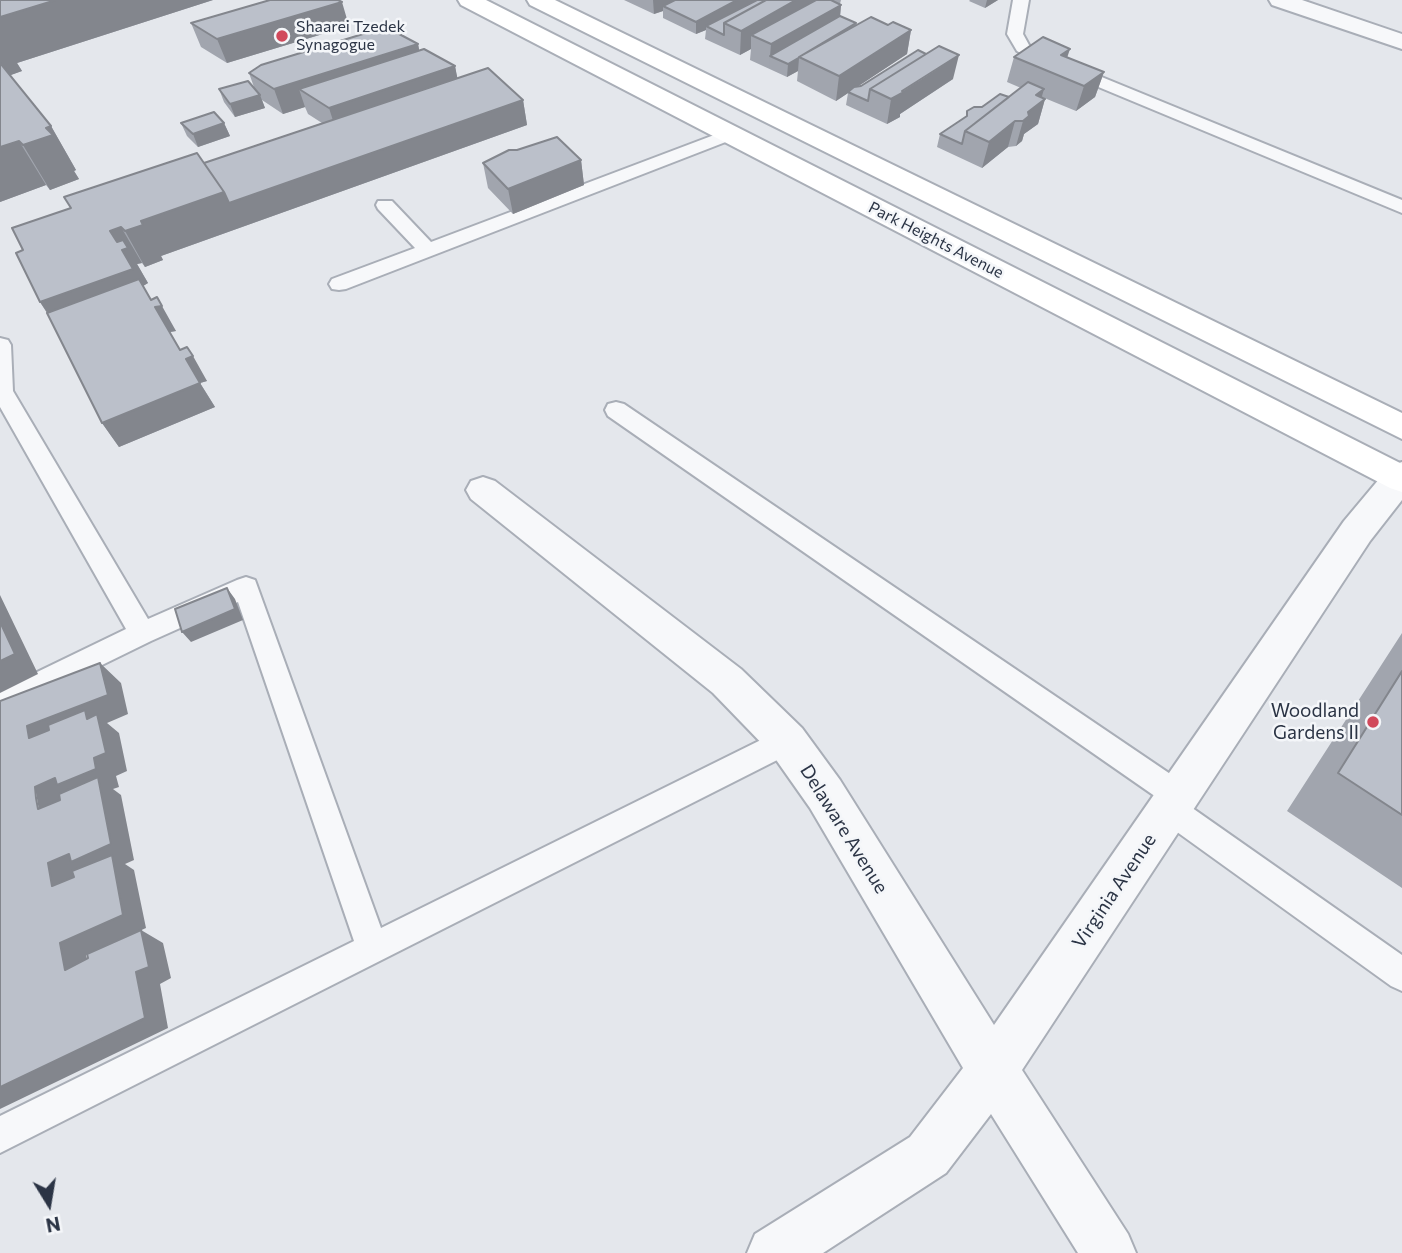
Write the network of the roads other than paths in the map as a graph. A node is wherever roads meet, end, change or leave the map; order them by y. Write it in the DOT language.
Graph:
graph roads {
  1 [pos="469,0"];
  2 [pos="538,0"];
  3 [pos="1021,0"];
  4 [pos="1280,0"];
  5 [pos="1402,42"];
  6 [pos="730,134"];
  7 [pos="385,205"];
  8 [pos="1402,207"];
  9 [pos="428,250"];
  10 [pos="339,284"];
  11 [pos="0,345"];
  12 [pos="616,410"];
  13 [pos="1402,427"];
  14 [pos="1401,477"];
  15 [pos="483,490"];
  16 [pos="142,633"];
  17 [pos="0,703"];
  18 [pos="787,741"];
  19 [pos="1174,802"];
  20 [pos="373,949"];
  21 [pos="1402,975"];
  22 [pos="993,1070"];
  23 [pos="0,1135"];
  24 [pos="774,1253"];
  25 [pos="1109,1253"];
  1 -- 6 [label="main road, Park Heights Avenue"];
  2 -- 13 [label="main road, Park Heights Avenue"];
  3 -- 8 [label="lane"];
  4 -- 5 [label="street"];
  6 -- 9 [label="lane"];
  6 -- 14 [label="main road, Park Heights Avenue"];
  7 -- 9 [label="lane"];
  9 -- 10 [label="lane"];
  11 -- 16 [label="lane"];
  12 -- 19 [label="lane"];
  14 -- 19 [label="street, Virginia Avenue"];
  15 -- 18 [label="street, Delaware Avenue"];
  16 -- 17 [label="lane"];
  16 -- 20 [label="lane"];
  18 -- 20 [label="lane"];
  18 -- 22 [label="street, Delaware Avenue"];
  19 -- 21 [label="lane"];
  19 -- 22 [label="street, Virginia Avenue"];
  20 -- 23 [label="lane"];
  22 -- 24 [label="street, Virginia Avenue"];
  22 -- 25 [label="street, Delaware Avenue"];
}
